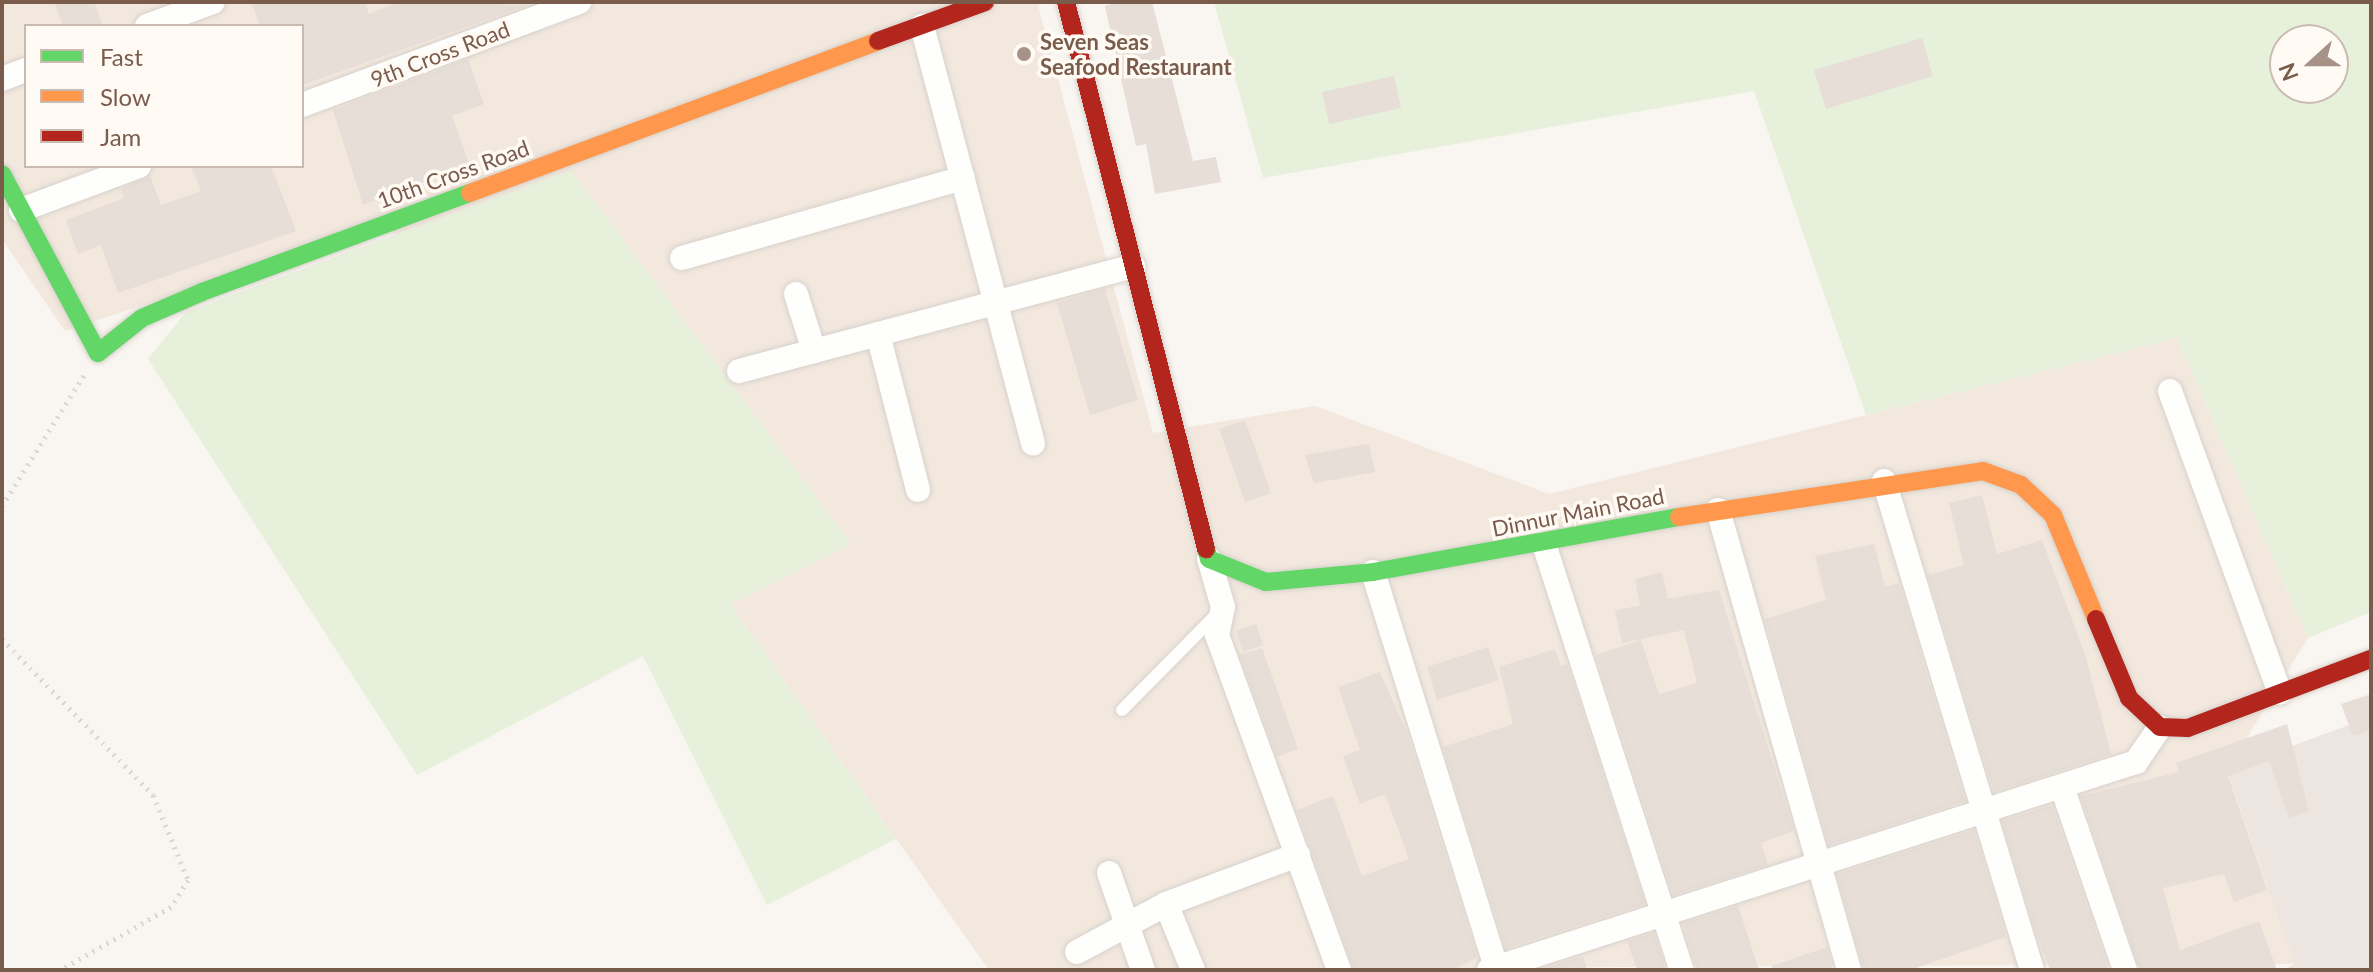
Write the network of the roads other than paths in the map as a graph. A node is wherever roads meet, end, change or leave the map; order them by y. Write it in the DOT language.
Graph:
graph roads {
  1 [pos="213,2"];
  2 [pos="985,2"];
  3 [pos="1066,2"];
  4 [pos="563,5"];
  5 [pos="152,24"];
  6 [pos="922,26"];
  7 [pos="24,71"];
  8 [pos="2,79"];
  9 [pos="304,104"];
  10 [pos="134,168"];
  11 [pos="2,174"];
  12 [pos="963,178"];
  13 [pos="21,210"];
  14 [pos="682,258"];
  15 [pos="1133,266"];
  16 [pos="796,294"];
  17 [pos="996,303"];
  18 [pos="878,334"];
  19 [pos="814,351"];
  20 [pos="739,371"];
  21 [pos="2170,391"];
  22 [pos="1033,443"];
  23 [pos="1884,481"];
  24 [pos="918,490"];
  25 [pos="1718,510"];
  26 [pos="1544,544"];
  27 [pos="1209,559"];
  28 [pos="1373,572"];
  29 [pos="1223,607"];
  30 [pos="2371,659"];
  31 [pos="2280,693"];
  32 [pos="1122,710"];
  33 [pos="2160,727"];
  34 [pos="2062,787"];
  35 [pos="1980,812"];
  36 [pos="1298,855"];
  37 [pos="1816,865"];
  38 [pos="1109,873"];
  39 [pos="1166,904"];
  40 [pos="1664,914"];
  41 [pos="1125,927"];
  42 [pos="1077,952"];
  43 [pos="1191,969"];
  44 [pos="1494,969"];
  45 [pos="1143,970"];
  46 [pos="1339,970"];
  47 [pos="1682,970"];
  48 [pos="1849,970"];
  49 [pos="2032,970"];
  50 [pos="2125,970"];
  1 -- 5 [label="street"];
  2 -- 6 [label="street, 10th Cross Road"];
  3 -- 15 [label="street"];
  4 -- 9 [label="street, 9th Cross Road"];
  6 -- 12 [label="street"];
  6 -- 13 [label="street, 10th Cross Road"];
  7 -- 8 [label="street"];
  10 -- 13 [label="street"];
  11 -- 13 [label="street"];
  12 -- 14 [label="street"];
  12 -- 17 [label="street"];
  15 -- 17 [label="street"];
  15 -- 27 [label="street"];
  16 -- 19 [label="street"];
  17 -- 18 [label="street"];
  17 -- 22 [label="street"];
  18 -- 19 [label="street"];
  18 -- 24 [label="street"];
  19 -- 20 [label="street"];
  21 -- 31 [label="street"];
  23 -- 25 [label="street, Dinnur Main Road"];
  23 -- 33 [label="street, Dinnur Main Road"];
  23 -- 35 [label="street"];
  25 -- 26 [label="street, Dinnur Main Road"];
  25 -- 37 [label="street"];
  26 -- 28 [label="street, Dinnur Main Road"];
  26 -- 40 [label="street"];
  27 -- 28 [label="street, Dinnur Main Road"];
  27 -- 29 [label="street"];
  28 -- 44 [label="street"];
  29 -- 32 [label="lane"];
  29 -- 36 [label="street"];
  30 -- 31 [label="street"];
  31 -- 33 [label="street"];
  33 -- 34 [label="street"];
  34 -- 35 [label="street"];
  34 -- 50 [label="street"];
  35 -- 37 [label="street"];
  35 -- 49 [label="street"];
  36 -- 39 [label="street"];
  36 -- 46 [label="street"];
  37 -- 40 [label="street"];
  37 -- 48 [label="street"];
  38 -- 41 [label="street"];
  39 -- 41 [label="street"];
  39 -- 43 [label="street"];
  40 -- 44 [label="street"];
  40 -- 47 [label="street"];
  41 -- 42 [label="street"];
  41 -- 45 [label="street"];
}
